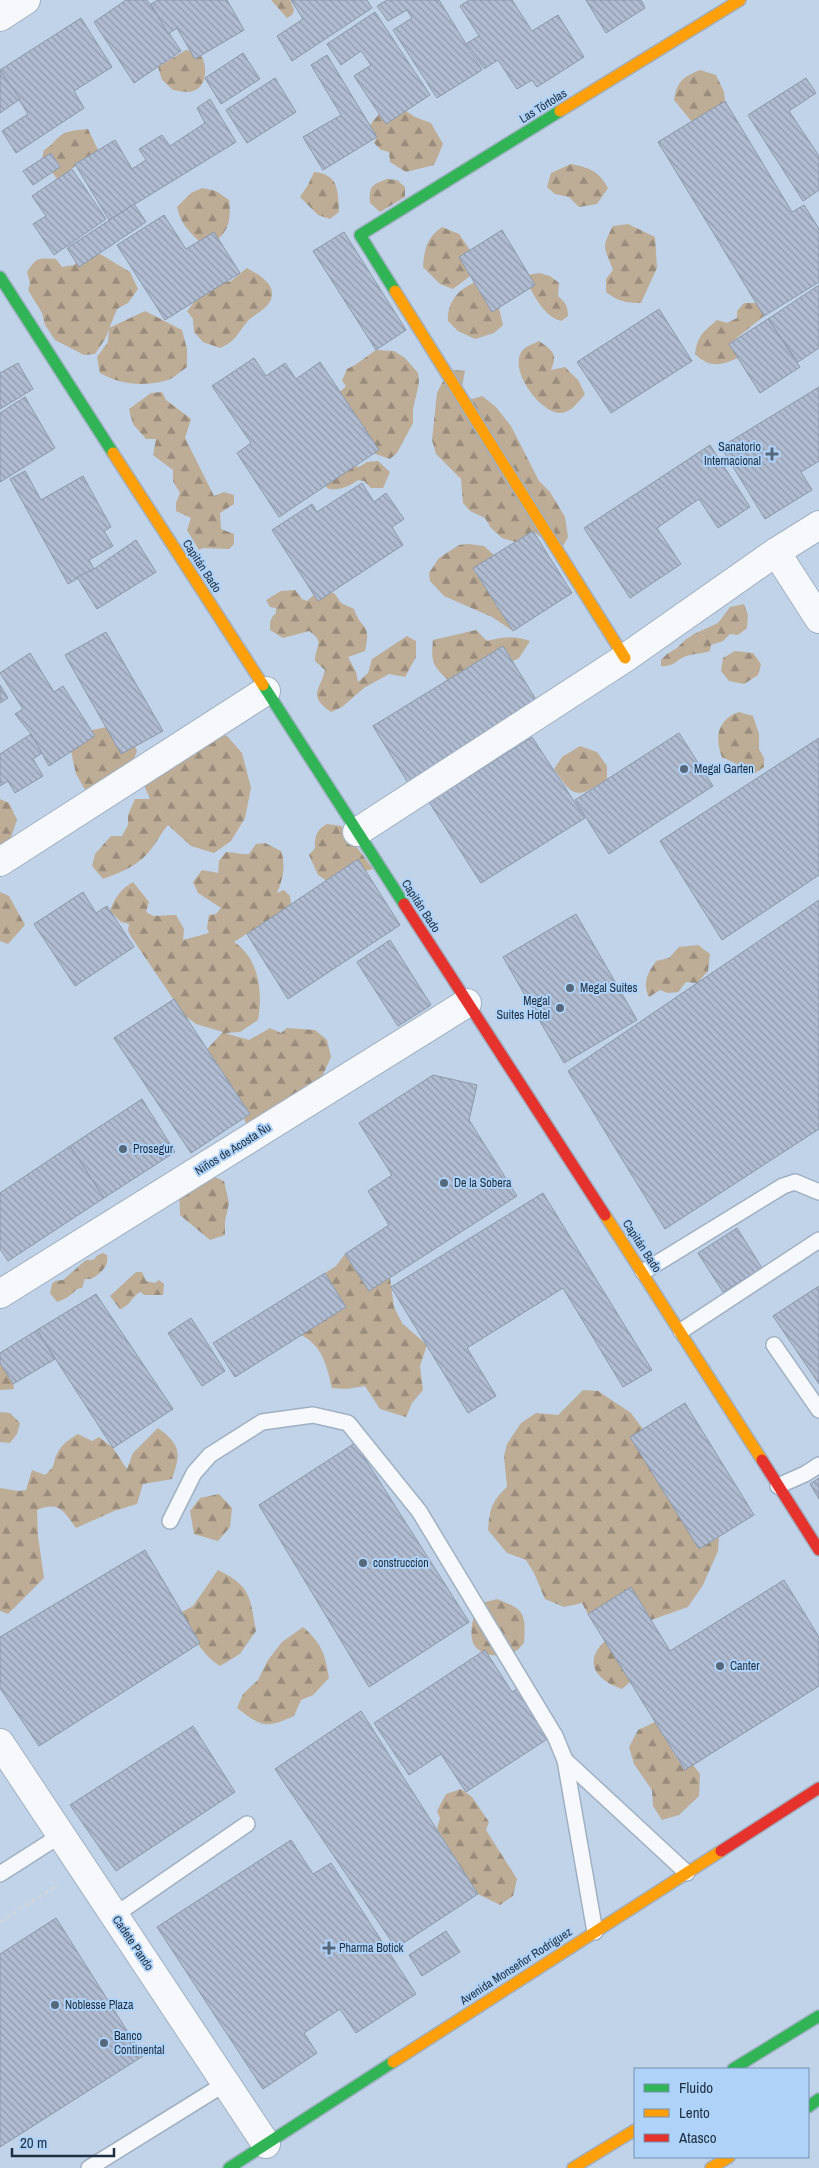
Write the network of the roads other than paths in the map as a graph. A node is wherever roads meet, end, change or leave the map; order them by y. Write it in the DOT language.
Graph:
graph roads {
  1 [pos="26,0"];
  2 [pos="740,0"];
  3 [pos="0,17"];
  4 [pos="0,277"];
  5 [pos="819,525"];
  6 [pos="776,552"];
  7 [pos="819,619"];
  8 [pos="625,658"];
  9 [pos="266,691"];
  10 [pos="357,832"];
  11 [pos="0,862"];
  12 [pos="467,1003"];
  13 [pos="819,1192"];
  14 [pos="819,1240"];
  15 [pos="643,1272"];
  16 [pos="0,1294"];
  17 [pos="682,1332"];
  18 [pos="774,1345"];
  19 [pos="819,1410"];
  20 [pos="819,1464"];
  21 [pos="778,1486"];
  22 [pos="170,1521"];
  23 [pos="819,1550"];
  24 [pos="0,1742"];
  25 [pos="565,1760"];
  26 [pos="819,1788"];
  27 [pos="247,1824"];
  28 [pos="61,1835"];
  29 [pos="687,1873"];
  30 [pos="0,1874"];
  31 [pos="115,1915"];
  32 [pos="595,1932"];
  33 [pos="819,2016"];
  34 [pos="735,2068"];
  35 [pos="226,2083"];
  36 [pos="634,2131"];
  37 [pos="266,2144"];
  38 [pos="727,2158"];
  39 [pos="90,2168"];
  40 [pos="229,2168"];
  41 [pos="573,2168"];
  42 [pos="711,2168"];
  1 -- 3 [label="street"];
  2 -- 8 [label="main road, Las Tórtolas"];
  4 -- 9 [label="main road, Capitán Bado"];
  5 -- 6 [label="street"];
  6 -- 7 [label="street"];
  6 -- 8 [label="street"];
  8 -- 10 [label="street"];
  9 -- 10 [label="main road, Capitán Bado"];
  9 -- 11 [label="street"];
  10 -- 12 [label="main road, Capitán Bado"];
  12 -- 15 [label="main road, Capitán Bado"];
  12 -- 16 [label="street, Niños de Acosta Ñu"];
  13 -- 15 [label="lane"];
  14 -- 17 [label="lane"];
  15 -- 17 [label="main road, Capitán Bado"];
  17 -- 21 [label="main road, Capitán Bado"];
  18 -- 19 [label="lane"];
  20 -- 21 [label="lane"];
  21 -- 23 [label="main road, Capitán Bado"];
  22 -- 25 [label="lane"];
  24 -- 28 [label="street, Cadete Pando"];
  25 -- 29 [label="lane"];
  25 -- 32 [label="lane"];
  26 -- 29 [label="main road, Avenida Monseñor Rodríguez"];
  27 -- 31 [label="lane"];
  28 -- 30 [label="lane"];
  28 -- 31 [label="street, Cadete Pando"];
  29 -- 32 [label="main road, Avenida Monseñor Rodríguez"];
  31 -- 35 [label="street, Cadete Pando"];
  32 -- 37 [label="main road, Avenida Monseñor Rodríguez"];
  33 -- 34 [label="main road"];
  35 -- 37 [label="street, Cadete Pando"];
  35 -- 39 [label="lane"];
  36 -- 41 [label="main road"];
  37 -- 40 [label="main road, Avenida Monseñor Rodríguez"];
  38 -- 42 [label="main road"];
}
